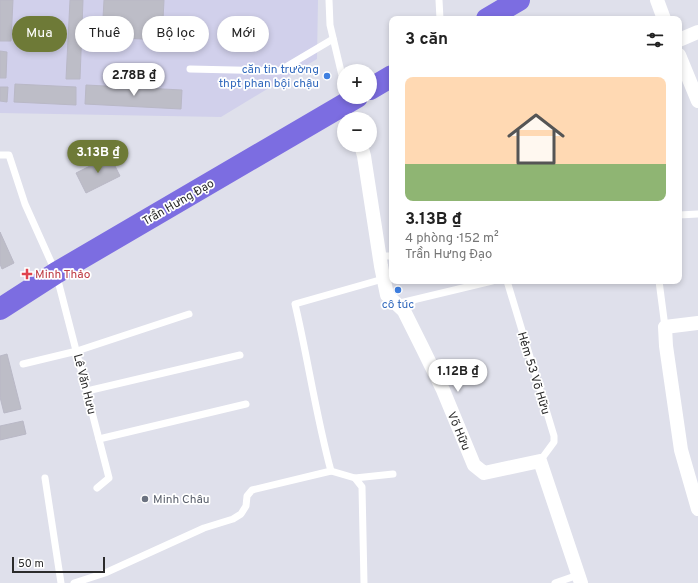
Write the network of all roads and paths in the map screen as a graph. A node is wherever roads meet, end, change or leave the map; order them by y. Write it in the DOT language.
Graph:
graph roads {
  1 [pos="329,0"];
  2 [pos="439,0"];
  3 [pos="519,0"];
  4 [pos="657,0"];
  5 [pos="440,16"];
  6 [pos="493,16"];
  7 [pos="663,16"];
  8 [pos="698,32"];
  9 [pos="333,39"];
  10 [pos="682,39"];
  11 [pos="339,64"];
  12 [pos="682,66"];
  13 [pos="190,69"];
  14 [pos="389,78"];
  15 [pos="377,85"];
  16 [pos="698,101"];
  17 [pos="343,104"];
  18 [pos="363,152"];
  19 [pos="0,155"];
  20 [pos="682,214"];
  21 [pos="698,214"];
  22 [pos="386,256"];
  23 [pos="56,273"];
  24 [pos="383,279"];
  25 [pos="479,284"];
  26 [pos="508,284"];
  27 [pos="659,284"];
  28 [pos="396,304"];
  29 [pos="0,309"];
  30 [pos="189,314"];
  31 [pos="698,323"];
  32 [pos="665,327"];
  33 [pos="76,351"];
  34 [pos="240,355"];
  35 [pos="23,364"];
  36 [pos="87,391"];
  37 [pos="246,404"];
  38 [pos="99,439"];
  39 [pos="540,461"];
  40 [pos="331,471"];
  41 [pos="393,474"];
  42 [pos="45,478"];
  43 [pos="355,478"];
  44 [pos="97,488"];
  45 [pos="698,509"];
  46 [pos="580,579"];
  47 [pos="61,583"];
  48 [pos="74,583"];
  49 [pos="364,583"];
  50 [pos="554,583"];
  1 -- 9 [label="lane"];
  2 -- 5 [label="lane"];
  3 -- 6 [label="main road"];
  4 -- 7 [label="street"];
  8 -- 10 [label="street"];
  9 -- 11 [label="lane"];
  9 -- 13 [label="lane"];
  12 -- 16 [label="street"];
  14 -- 15 [label="main road"];
  17 -- 23 [label="main road, Trần Hưng Đạo"];
  18 -- 22 [label="street, Võ Hữu"];
  19 -- 23 [label="lane, Lê Văn Hưu"];
  20 -- 21 [label="lane"];
  22 -- 24 [label="street, Võ Hữu"];
  23 -- 29 [label="main road, Trần Hưng Đạo"];
  23 -- 33 [label="lane, Lê Văn Hưu"];
  24 -- 28 [label="street, Võ Hữu"];
  24 -- 40 [label="lane"];
  25 -- 28 [label="lane"];
  26 -- 39 [label="lane, Hẻm 53 Võ Hữu"];
  27 -- 32 [label="lane"];
  28 -- 39 [label="street, Võ Hữu"];
  30 -- 33 [label="lane"];
  31 -- 32 [label="street"];
  32 -- 45 [label="street"];
  33 -- 35 [label="lane"];
  33 -- 36 [label="lane, Lê Văn Hưu"];
  34 -- 36 [label="lane"];
  36 -- 38 [label="lane, Lê Văn Hưu"];
  37 -- 38 [label="lane"];
  38 -- 44 [label="lane, Lê Văn Hưu"];
  39 -- 46 [label="street"];
  40 -- 43 [label="lane"];
  40 -- 48 [label="lane"];
  41 -- 43 [label="lane"];
  42 -- 47 [label="lane"];
  43 -- 49 [label="lane"];
  46 -- 50 [label="lane"];
}
